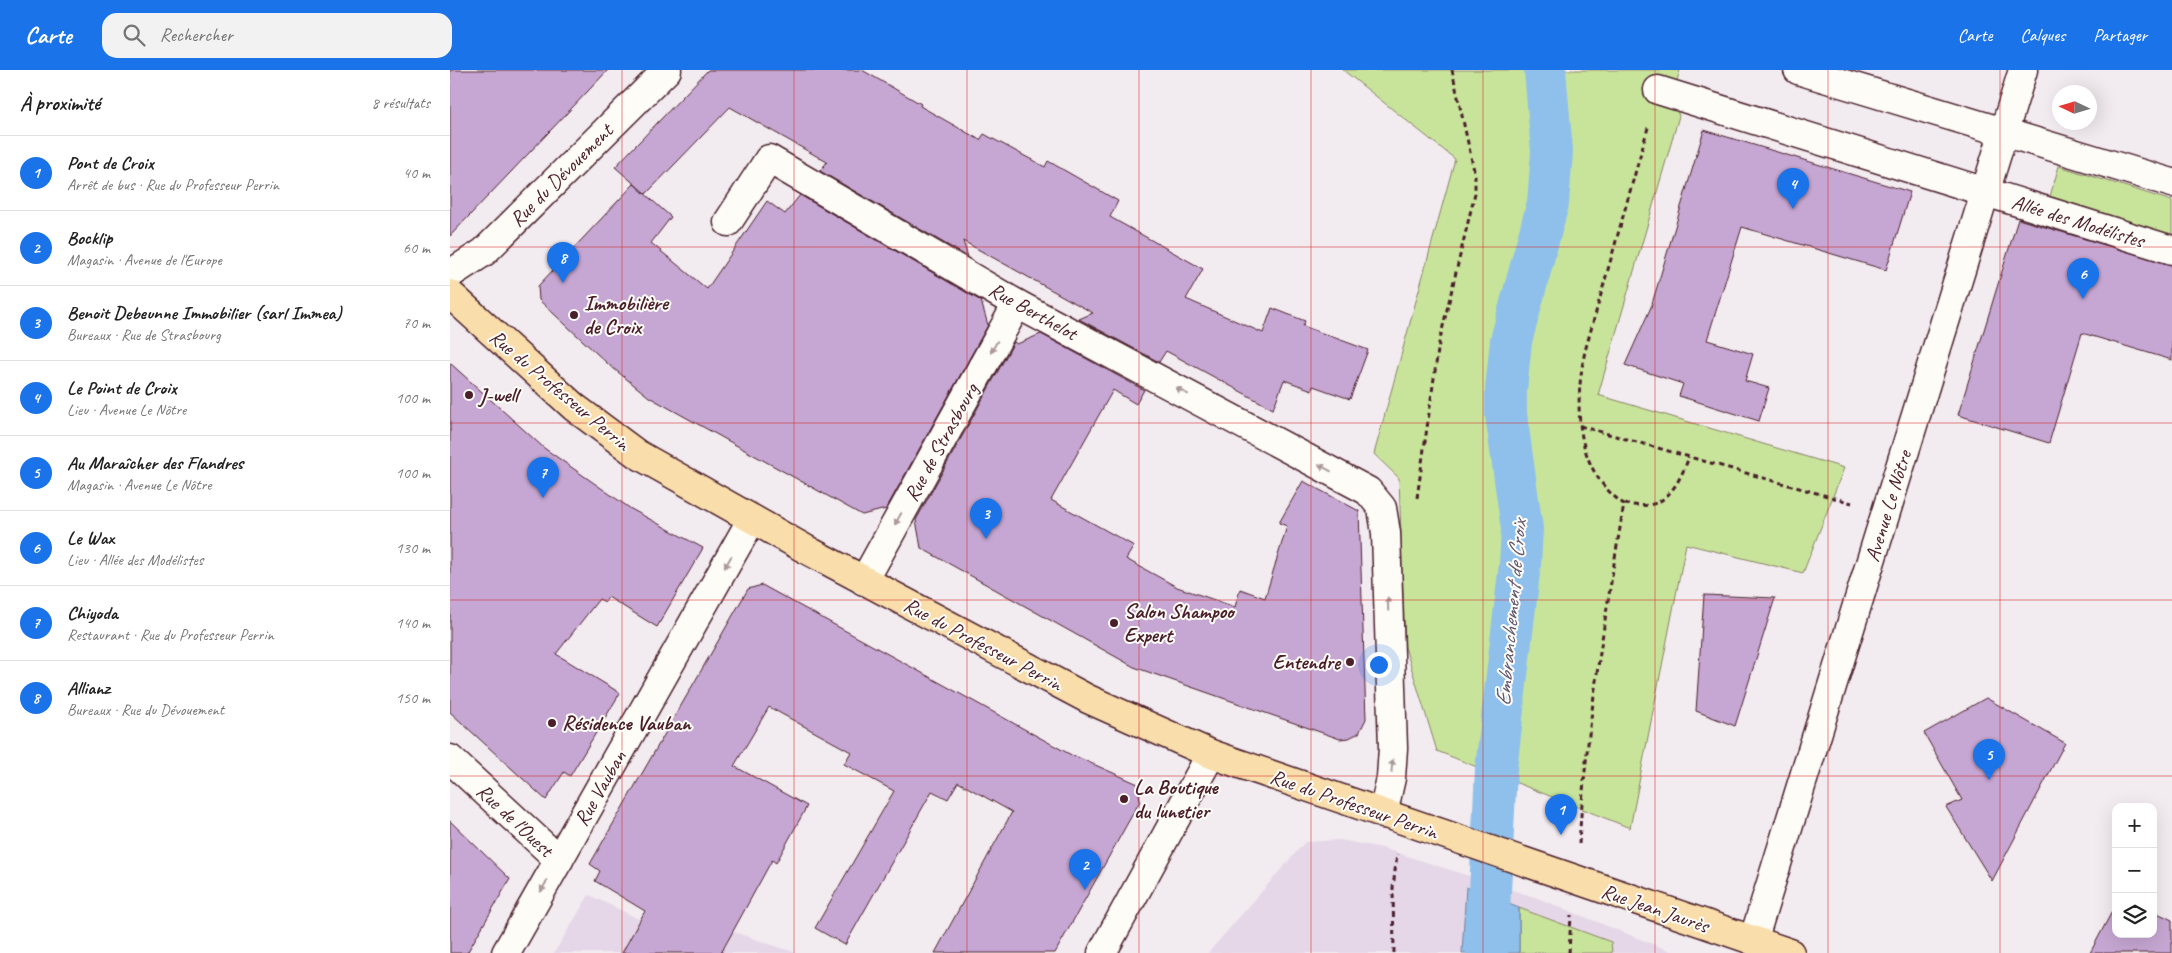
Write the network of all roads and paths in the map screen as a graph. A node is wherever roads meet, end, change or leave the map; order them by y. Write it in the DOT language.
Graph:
graph roads {
  1 [pos="667,70"];
  2 [pos="1452,70"];
  3 [pos="1798,70"];
  4 [pos="2023,70"];
  5 [pos="1658,90"];
  6 [pos="2004,132"];
  7 [pos="2172,183"];
  8 [pos="1985,192"];
  9 [pos="728,222"];
  10 [pos="2172,250"];
  11 [pos="450,274"];
  12 [pos="450,294"];
  13 [pos="1017,304"];
  14 [pos="1580,426"];
  15 [pos="1688,457"];
  16 [pos="1624,504"];
  17 [pos="1416,506"];
  18 [pos="1886,512"];
  19 [pos="752,519"];
  20 [pos="864,581"];
  21 [pos="1211,754"];
  22 [pos="450,759"];
  23 [pos="1392,817"];
  24 [pos="559,860"];
  25 [pos="1577,881"];
  26 [pos="1753,941"];
  27 [pos="506,953"];
  28 [pos="1102,953"];
  29 [pos="1394,953"];
  30 [pos="1790,953"];
  1 -- 11 [label="street, Rue du Dévouement"];
  2 -- 17 [label="path"];
  3 -- 6 [label="street"];
  4 -- 6 [label="street, Avenue Le Nôtre"];
  5 -- 8 [label="street, Allée des Modélistes"];
  5 -- 14 [label="path"];
  6 -- 7 [label="street"];
  6 -- 8 [label="street, Avenue Le Nôtre"];
  8 -- 10 [label="street, Allée des Modélistes"];
  8 -- 18 [label="street, Avenue Le Nôtre"];
  9 -- 13 [label="street, Rue Berthelot"];
  12 -- 19 [label="main road, Rue du Professeur Perrin"];
  13 -- 20 [label="street, Rue de Strasbourg, one-way"];
  23 -- 13 [label="street, Rue Berthelot, one-way"];
  14 -- 15 [label="path"];
  14 -- 16 [label="path"];
  15 -- 16 [label="path"];
  15 -- 18 [label="path"];
  16 -- 25 [label="path"];
  18 -- 26 [label="street, Avenue Le Nôtre"];
  19 -- 20 [label="main road, Rue du Professeur Perrin"];
  19 -- 24 [label="street, Rue Vauban, one-way"];
  20 -- 21 [label="main road, Rue du Professeur Perrin"];
  21 -- 23 [label="main road, Rue du Professeur Perrin"];
  21 -- 28 [label="street"];
  22 -- 24 [label="street, Rue de l'Ouest"];
  23 -- 25 [label="main road, Rue du Professeur Perrin"];
  23 -- 29 [label="path"];
  24 -- 27 [label="street, Rue Vauban, one-way"];
  25 -- 26 [label="main road, Rue Jean Jaurès"];
  26 -- 30 [label="main road, Rue Jean Jaurès"];
}
